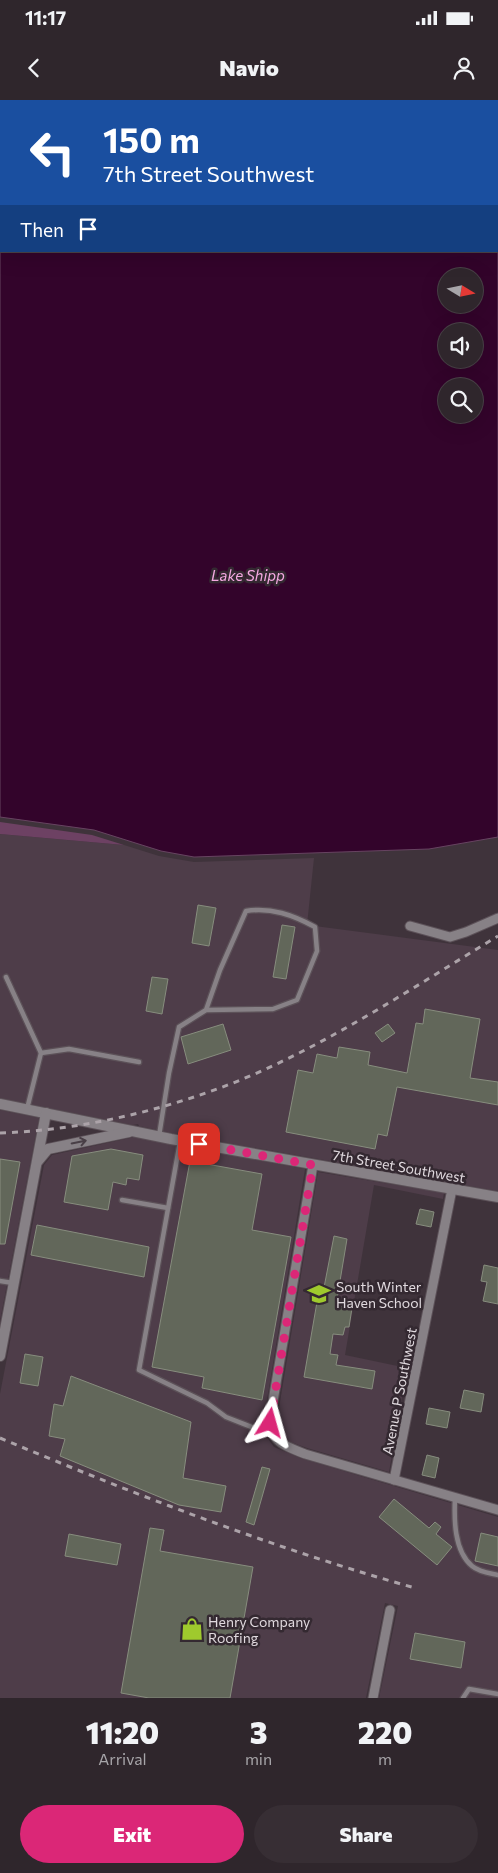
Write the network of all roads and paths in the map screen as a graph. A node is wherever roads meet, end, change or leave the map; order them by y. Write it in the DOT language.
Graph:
graph roads {
  1 [pos="498,918"];
  2 [pos="410,926"];
  3 [pos="6,977"];
  4 [pos="206,1010"];
  5 [pos="41,1053"];
  6 [pos="138,1062"];
  7 [pos="0,1104"];
  8 [pos="27,1109"];
  9 [pos="46,1113"];
  10 [pos="134,1131"];
  11 [pos="159,1136"];
  12 [pos="180,1140"];
  13 [pos="38,1162"];
  14 [pos="313,1165"];
  15 [pos="452,1189"];
  16 [pos="498,1197"];
  17 [pos="122,1200"];
  18 [pos="168,1208"];
  19 [pos="0,1281"];
  20 [pos="14,1283"];
  21 [pos="0,1356"];
  22 [pos="274,1437"];
  23 [pos="394,1480"];
  24 [pos="455,1498"];
  25 [pos="498,1510"];
  26 [pos="498,1575"];
  27 [pos="390,1610"];
  28 [pos="498,1694"];
  29 [pos="373,1698"];
  30 [pos="463,1698"];
  1 -- 2 [label="street"];
  3 -- 5 [label="lane"];
  4 -- 4 [label="lane"];
  4 -- 11 [label="lane"];
  5 -- 6 [label="lane"];
  5 -- 8 [label="lane"];
  7 -- 8 [label="street, 7th Street Southwest"];
  8 -- 9 [label="street, 7th Street Southwest"];
  9 -- 10 [label="street, 7th Street Southwest"];
  9 -- 13 [label="street"];
  10 -- 11 [label="street, 7th Street Southwest"];
  13 -- 10 [label="street, one-way"];
  11 -- 12 [label="street, 7th Street Southwest"];
  12 -- 14 [label="street, 7th Street Southwest"];
  12 -- 18 [label="lane"];
  13 -- 20 [label="street"];
  14 -- 15 [label="street, 7th Street Southwest"];
  14 -- 22 [label="street"];
  15 -- 16 [label="street, 7th Street Southwest"];
  15 -- 23 [label="street, Avenue P Southwest"];
  17 -- 18 [label="lane"];
  18 -- 22 [label="lane"];
  19 -- 20 [label="lane"];
  20 -- 21 [label="street"];
  22 -- 23 [label="street"];
  23 -- 24 [label="street"];
  24 -- 25 [label="street"];
  24 -- 26 [label="lane"];
  27 -- 29 [label="street"];
  28 -- 30 [label="lane"];
}
